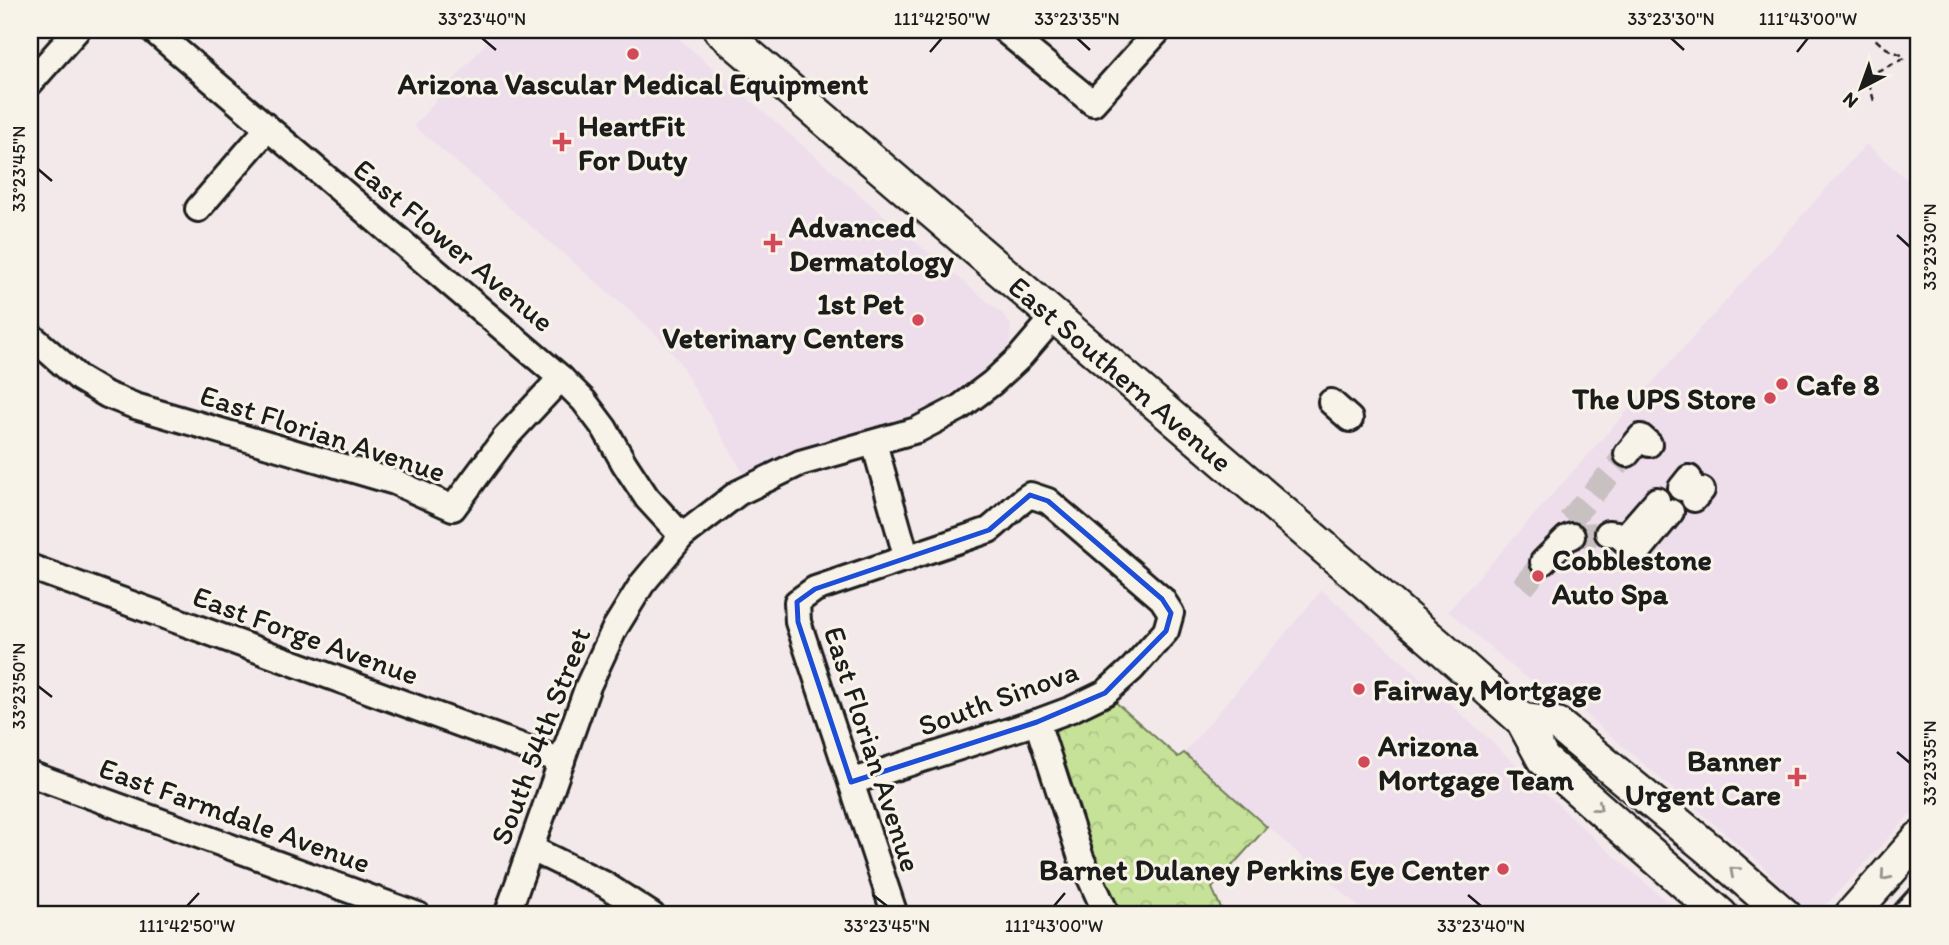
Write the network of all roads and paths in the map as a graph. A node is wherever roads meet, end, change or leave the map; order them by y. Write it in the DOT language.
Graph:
graph roads {
  1 [pos="77,30"];
  2 [pos="153,30"];
  3 [pos="720,30"];
  4 [pos="1004,30"];
  5 [pos="1159,30"];
  6 [pos="1868,30"];
  7 [pos="30,83"];
  8 [pos="1874,101"];
  9 [pos="268,128"];
  10 [pos="198,209"];
  11 [pos="1055,316"];
  12 [pos="30,335"];
  13 [pos="561,379"];
  14 [pos="1331,402"];
  15 [pos="1350,419"];
  16 [pos="874,443"];
  17 [pos="1681,493"];
  18 [pos="1569,532"];
  19 [pos="682,536"];
  20 [pos="1627,544"];
  21 [pos="907,559"];
  22 [pos="1543,562"];
  23 [pos="30,567"];
  24 [pos="1522,720"];
  25 [pos="1037,722"];
  26 [pos="562,761"];
  27 [pos="30,775"];
  28 [pos="851,782"];
  29 [pos="1919,838"];
  30 [pos="532,849"];
  31 [pos="1919,904"];
  32 [pos="418,915"];
  33 [pos="507,915"];
  34 [pos="652,915"];
  35 [pos="895,915"];
  36 [pos="1107,915"];
  37 [pos="1721,915"];
  38 [pos="1785,915"];
  39 [pos="1851,915"];
  40 [pos="1909,915"];
  1 -- 7 [label="street"];
  2 -- 9 [label="street, East Flower Avenue"];
  3 -- 11 [label="main road, East Southern Avenue"];
  4 -- 5 [label="street"];
  6 -- 8 [label="path"];
  9 -- 10 [label="street"];
  9 -- 13 [label="street, East Flower Avenue"];
  11 -- 16 [label="street, South 54th Street"];
  11 -- 24 [label="main road, East Southern Avenue"];
  12 -- 13 [label="street, East Florian Avenue"];
  13 -- 19 [label="street, East Flower Avenue"];
  14 -- 15 [label="street"];
  16 -- 19 [label="street, South 54th Street"];
  16 -- 21 [label="street"];
  17 -- 20 [label="street"];
  18 -- 22 [label="street"];
  19 -- 26 [label="street, South 54th Street"];
  21 -- 25 [label="street, South Sinova"];
  21 -- 28 [label="street, East Florian Avenue"];
  23 -- 26 [label="street, East Forge Avenue"];
  24 -- 37 [label="main road, East Southern Avenue, one-way"];
  38 -- 24 [label="main road, one-way"];
  25 -- 28 [label="street, South Sinova"];
  25 -- 36 [label="street"];
  26 -- 30 [label="street, South 54th Street"];
  27 -- 32 [label="street, East Farmdale Avenue"];
  28 -- 35 [label="street, East Florian Avenue"];
  29 -- 39 [label="main road, one-way"];
  30 -- 33 [label="street, South 54th Street"];
  30 -- 34 [label="street"];
  31 -- 40 [label="main road"];
}
